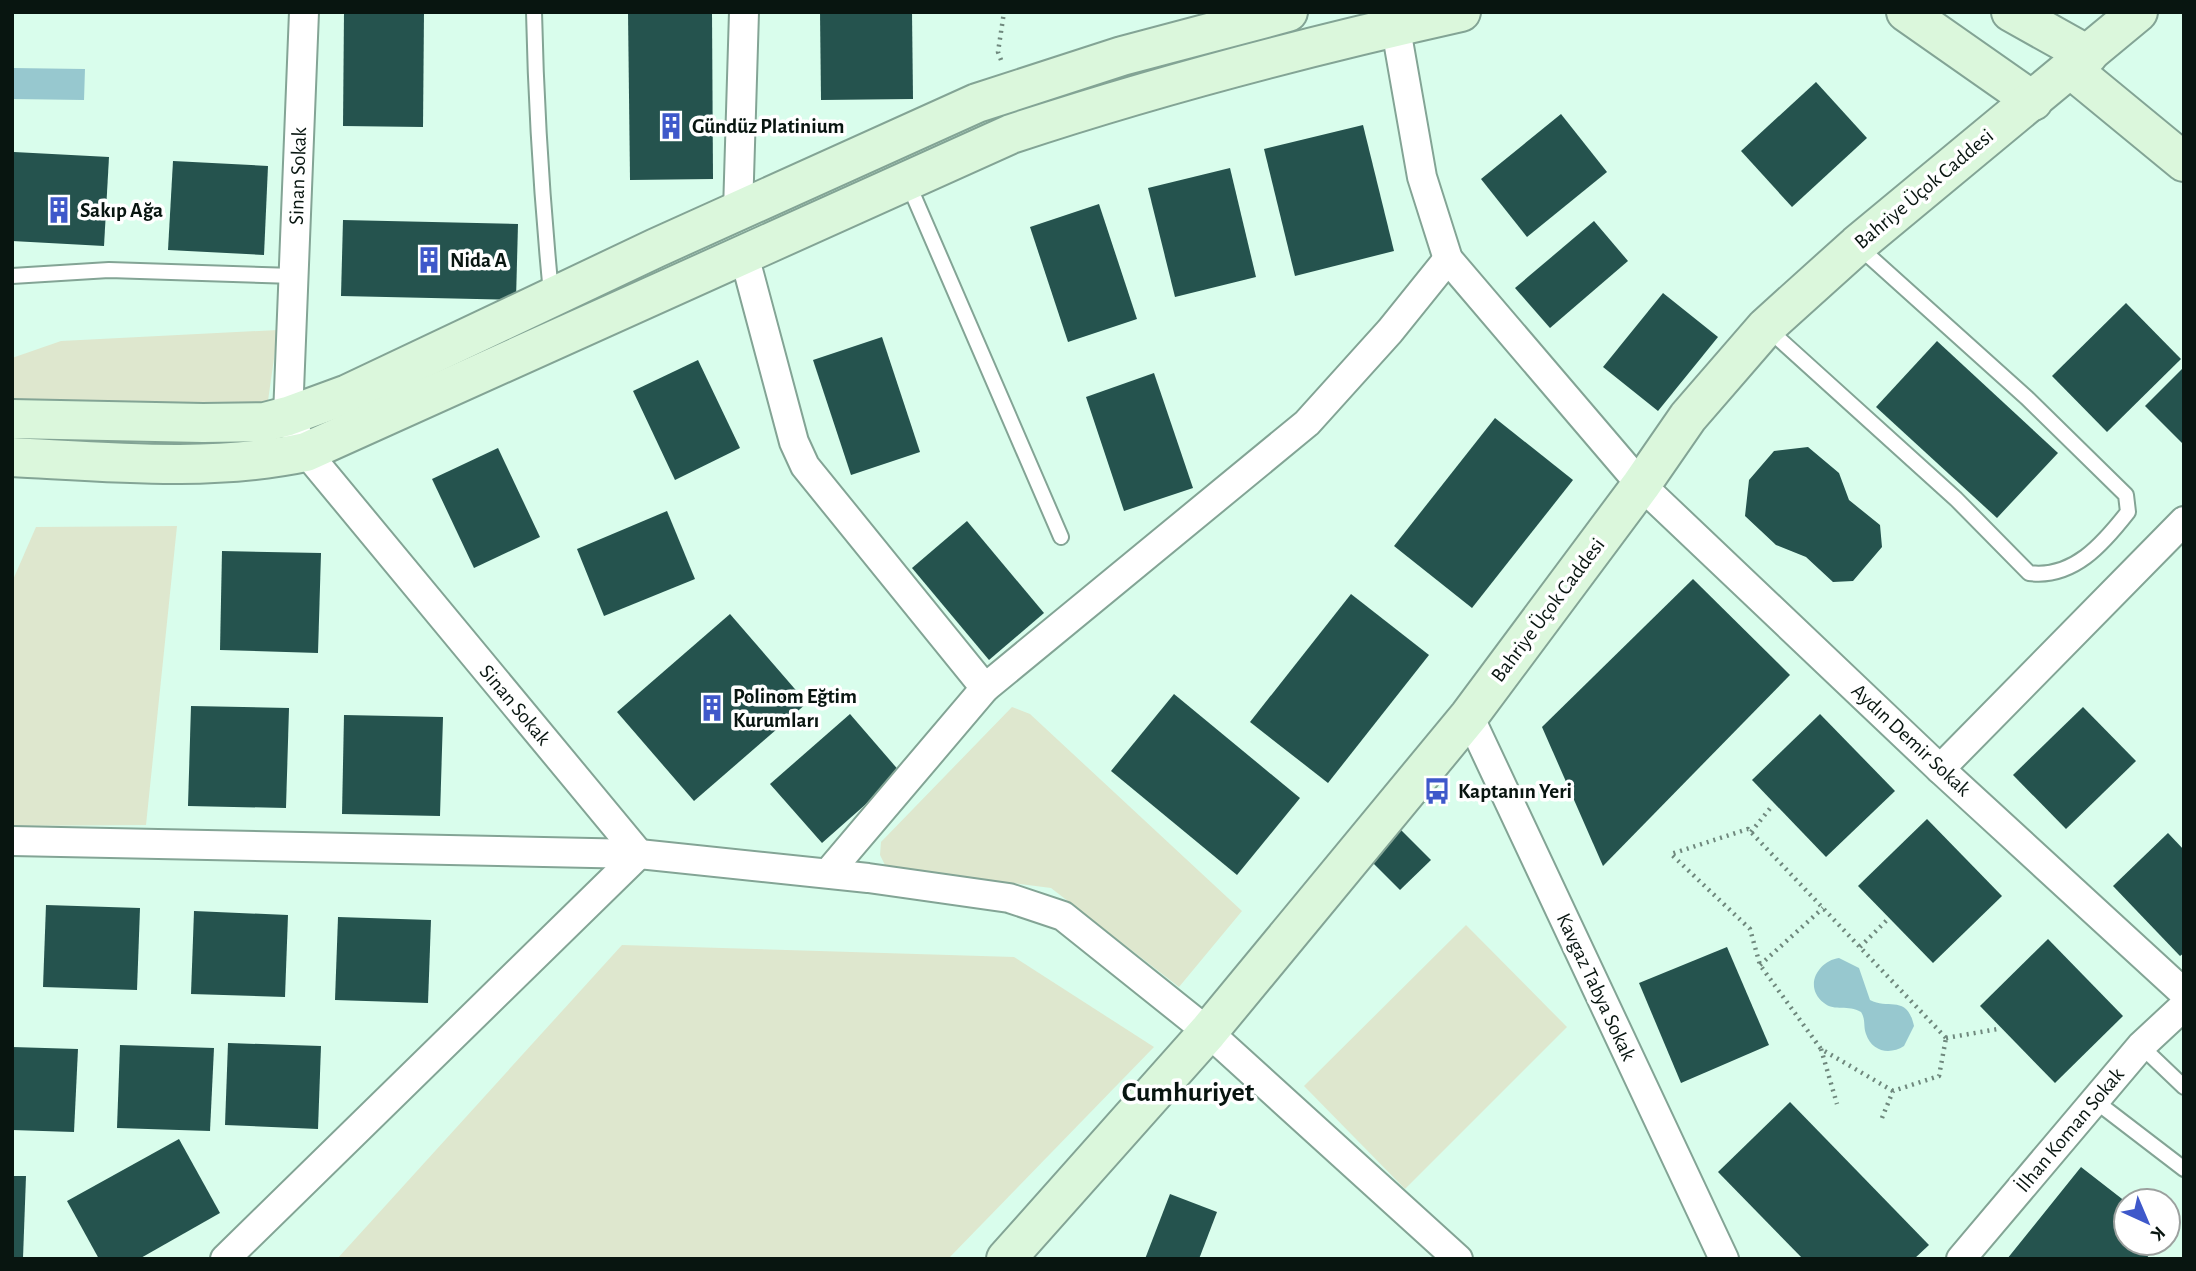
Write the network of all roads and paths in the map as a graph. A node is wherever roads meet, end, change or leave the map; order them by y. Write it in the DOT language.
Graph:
graph roads {
  1 [pos="304,12"];
  2 [pos="534,12"];
  3 [pos="744,12"];
  4 [pos="1004,12"];
  5 [pos="1288,12"];
  6 [pos="1461,12"];
  7 [pos="1906,12"];
  8 [pos="2011,12"];
  9 [pos="2138,12"];
  10 [pos="1393,20"];
  11 [pos="2080,62"];
  12 [pos="1011,92"];
  13 [pos="2033,101"];
  14 [pos="2184,162"];
  15 [pos="906,178"];
  16 [pos="738,211"];
  17 [pos="1857,245"];
  18 [pos="744,254"];
  19 [pos="1448,259"];
  20 [pos="12,276"];
  21 [pos="294,276"];
  22 [pos="551,298"];
  23 [pos="1766,327"];
  24 [pos="288,416"];
  25 [pos="12,419"];
  26 [pos="306,452"];
  27 [pos="12,457"];
  28 [pos="1641,485"];
  29 [pos="2184,521"];
  30 [pos="1061,537"];
  31 [pos="985,688"];
  32 [pos="1469,716"];
  33 [pos="1940,769"];
  34 [pos="1772,806"];
  35 [pos="1751,832"];
  36 [pos="12,841"];
  37 [pos="639,855"];
  38 [pos="828,873"];
  39 [pos="1823,908"];
  40 [pos="1888,919"];
  41 [pos="1860,947"];
  42 [pos="1760,965"];
  43 [pos="2184,993"];
  44 [pos="2184,1006"];
  45 [pos="1998,1029"];
  46 [pos="1208,1032"];
  47 [pos="1946,1038"];
  48 [pos="2141,1046"];
  49 [pos="1821,1049"];
  50 [pos="2184,1087"];
  51 [pos="1893,1091"];
  52 [pos="2094,1100"];
  53 [pos="1837,1104"];
  54 [pos="1882,1118"];
  55 [pos="2184,1170"];
  56 [pos="1965,1257"];
  57 [pos="225,1259"];
  58 [pos="1006,1259"];
  59 [pos="1458,1259"];
  60 [pos="1724,1259"];
  1 -- 21 [label="street, Sinan Sokak"];
  2 -- 22 [label="lane"];
  3 -- 16 [label="street"];
  4 -- 12 [label="path"];
  5 -- 12 [label="main road"];
  6 -- 10 [label="main road"];
  7 -- 13 [label="main road"];
  8 -- 11 [label="main road"];
  9 -- 11 [label="main road, Bahriye Üçok Caddesi"];
  10 -- 15 [label="main road"];
  10 -- 19 [label="street"];
  11 -- 13 [label="main road, Bahriye Üçok Caddesi"];
  11 -- 14 [label="main road"];
  12 -- 16 [label="main road"];
  13 -- 17 [label="main road, Bahriye Üçok Caddesi"];
  15 -- 18 [label="main road"];
  15 -- 30 [label="lane"];
  16 -- 22 [label="main road"];
  17 -- 23 [label="main road, Bahriye Üçok Caddesi"];
  17 -- 23 [label="lane"];
  18 -- 26 [label="main road"];
  18 -- 31 [label="street"];
  19 -- 28 [label="street, Aydın Demir Sokak"];
  19 -- 31 [label="street"];
  20 -- 21 [label="lane"];
  21 -- 24 [label="street, Sinan Sokak"];
  22 -- 24 [label="main road"];
  23 -- 28 [label="main road, Bahriye Üçok Caddesi"];
  24 -- 25 [label="main road"];
  24 -- 26 [label="street, Sinan Sokak"];
  26 -- 27 [label="main road"];
  26 -- 37 [label="street, Sinan Sokak"];
  28 -- 32 [label="main road, Bahriye Üçok Caddesi"];
  28 -- 33 [label="street, Aydın Demir Sokak"];
  29 -- 33 [label="street"];
  31 -- 38 [label="street"];
  32 -- 46 [label="main road, Bahriye Üçok Caddesi"];
  32 -- 60 [label="street, Kavgaz Tabya Sokak"];
  33 -- 43 [label="street, Aydın Demir Sokak"];
  34 -- 35 [label="path"];
  35 -- 39 [label="path"];
  35 -- 42 [label="path"];
  36 -- 37 [label="street"];
  37 -- 38 [label="street"];
  37 -- 57 [label="street"];
  38 -- 46 [label="street"];
  39 -- 41 [label="path"];
  39 -- 42 [label="path"];
  40 -- 41 [label="path"];
  41 -- 47 [label="path"];
  42 -- 49 [label="path"];
  44 -- 48 [label="street, İlhan Koman Sokak"];
  45 -- 47 [label="path"];
  46 -- 58 [label="main road, Bahriye Üçok Caddesi"];
  46 -- 59 [label="street"];
  47 -- 51 [label="path"];
  48 -- 50 [label="lane"];
  48 -- 52 [label="street, İlhan Koman Sokak"];
  49 -- 51 [label="path"];
  49 -- 53 [label="path"];
  51 -- 54 [label="path"];
  52 -- 55 [label="lane"];
  52 -- 56 [label="street, İlhan Koman Sokak"];
}
